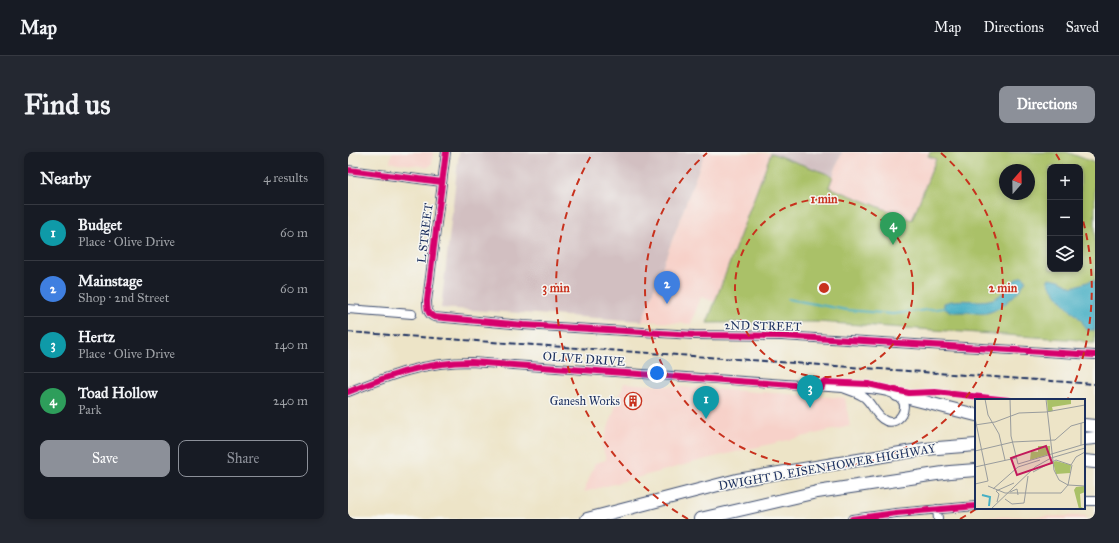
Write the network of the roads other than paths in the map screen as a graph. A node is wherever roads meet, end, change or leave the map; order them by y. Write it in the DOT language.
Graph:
graph roads {
  1 [pos="446,152"];
  2 [pos="348,170"];
  3 [pos="442,182"];
  4 [pos="348,309"];
  5 [pos="412,314"];
  6 [pos="431,316"];
  7 [pos="1095,355"];
  8 [pos="843,388"];
  9 [pos="348,392"];
  10 [pos="897,395"];
  11 [pos="975,415"];
  12 [pos="1085,425"];
  13 [pos="1095,426"];
  14 [pos="1095,438"];
  15 [pos="1085,439"];
  16 [pos="975,444"];
  17 [pos="1085,461"];
  18 [pos="1095,462"];
  19 [pos="975,470"];
  20 [pos="975,506"];
  21 [pos="937,509"];
  22 [pos="587,519"];
  23 [pos="700,519"];
  24 [pos="852,519"];
  25 [pos="938,519"];
  1 -- 3 [label="street, L STREET"];
  2 -- 3 [label="street"];
  3 -- 6 [label="street, L STREET"];
  4 -- 5 [label="street"];
  6 -- 7 [label="street, 2ND STREET"];
  8 -- 9 [label="street, OLIVE DRIVE"];
  8 -- 10 [label="street, OLIVE DRIVE"];
  8 -- 10 [label="street, OLIVE DRIVE"];
  10 -- 11 [label="highway"];
  12 -- 13 [label="highway"];
  14 -- 15 [label="highway"];
  16 -- 22 [label="highway, DWIGHT D. EISENHOWER HIGHWAY"];
  17 -- 18 [label="highway"];
  19 -- 23 [label="highway, DWIGHT D. EISENHOWER HIGHWAY"];
  20 -- 21 [label="street"];
  21 -- 24 [label="street"];
  21 -- 25 [label="street"];
}
